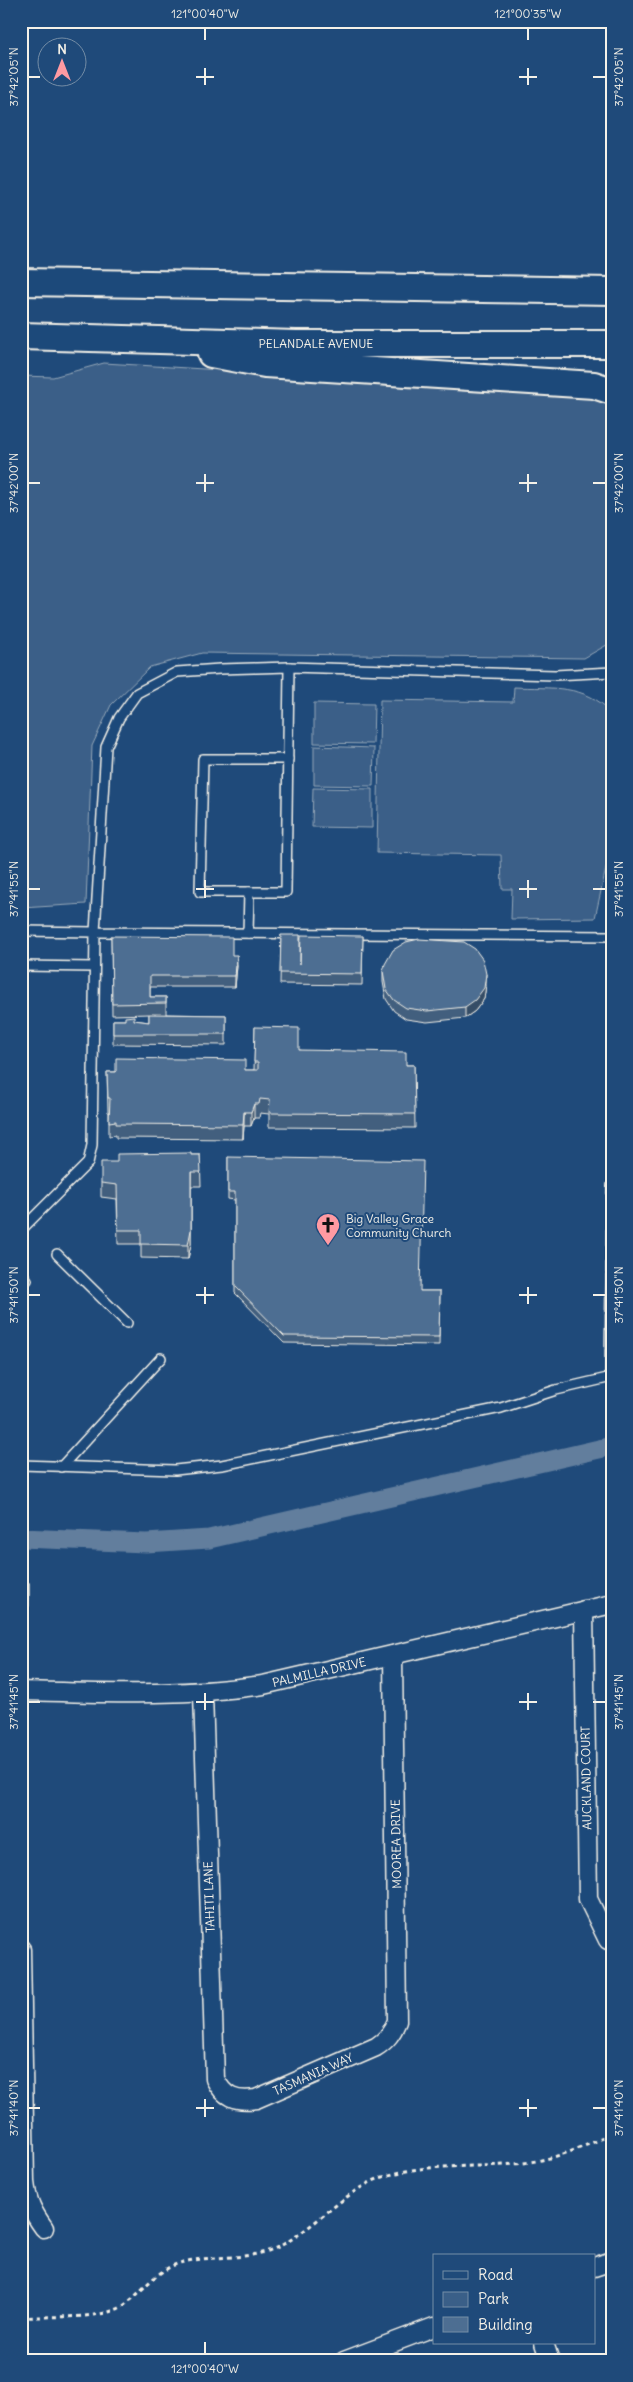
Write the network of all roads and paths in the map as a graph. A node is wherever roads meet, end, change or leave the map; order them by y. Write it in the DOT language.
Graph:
graph roads {
  1 [pos="21,282"];
  2 [pos="612,291"];
  3 [pos="21,336"];
  4 [pos="142,340"];
  5 [pos="612,344"];
  6 [pos="612,391"];
  7 [pos="289,667"];
  8 [pos="612,672"];
  9 [pos="288,759"];
  10 [pos="249,892"];
  11 [pos="21,931"];
  12 [pos="95,932"];
  13 [pos="248,933"];
  14 [pos="612,936"];
  15 [pos="21,966"];
  16 [pos="94,967"];
  17 [pos="612,1185"];
  18 [pos="21,1230"];
  19 [pos="57,1254"];
  20 [pos="21,1272"];
  21 [pos="28,1280"];
  22 [pos="127,1323"];
  23 [pos="161,1358"];
  24 [pos="611,1377"];
  25 [pos="21,1465"];
  26 [pos="61,1466"];
  27 [pos="612,1604"];
  28 [pos="584,1610"];
  29 [pos="394,1655"];
  30 [pos="21,1691"];
  31 [pos="203,1693"];
  32 [pos="608,1940"];
  33 [pos="21,1949"];
  34 [pos="393,2032"];
  35 [pos="227,2096"];
  36 [pos="612,2134"];
  37 [pos="44,2228"];
  38 [pos="612,2261"];
  39 [pos="596,2267"];
  40 [pos="21,2318"];
  41 [pos="433,2327"];
  42 [pos="544,2344"];
  43 [pos="344,2361"];
  44 [pos="550,2361"];
  1 -- 2 [label="main road"];
  3 -- 4 [label="main road, PELANDALE AVENUE"];
  4 -- 5 [label="main road, PELANDALE AVENUE"];
  4 -- 6 [label="main road"];
  7 -- 8 [label="lane"];
  7 -- 9 [label="lane"];
  7 -- 12 [label="lane"];
  9 -- 10 [label="lane"];
  9 -- 10 [label="lane"];
  10 -- 13 [label="lane"];
  11 -- 12 [label="lane"];
  12 -- 13 [label="lane"];
  12 -- 16 [label="lane"];
  13 -- 14 [label="lane"];
  15 -- 16 [label="lane"];
  16 -- 18 [label="lane"];
  17 -- 24 [label="lane"];
  19 -- 22 [label="lane"];
  20 -- 21 [label="lane"];
  23 -- 26 [label="lane"];
  24 -- 26 [label="lane"];
  25 -- 26 [label="lane"];
  27 -- 28 [label="street, PALMILLA DRIVE"];
  28 -- 29 [label="street, PALMILLA DRIVE"];
  28 -- 32 [label="street, AUCKLAND COURT"];
  29 -- 31 [label="street, PALMILLA DRIVE"];
  29 -- 34 [label="street, MOOREA DRIVE"];
  30 -- 31 [label="street, PALMILLA DRIVE"];
  31 -- 35 [label="street, TAHITI LANE"];
  33 -- 37 [label="street"];
  34 -- 35 [label="street, TASMANIA WAY"];
  36 -- 40 [label="path"];
  38 -- 39 [label="street"];
  41 -- 43 [label="street"];
  42 -- 44 [label="street"];
}
